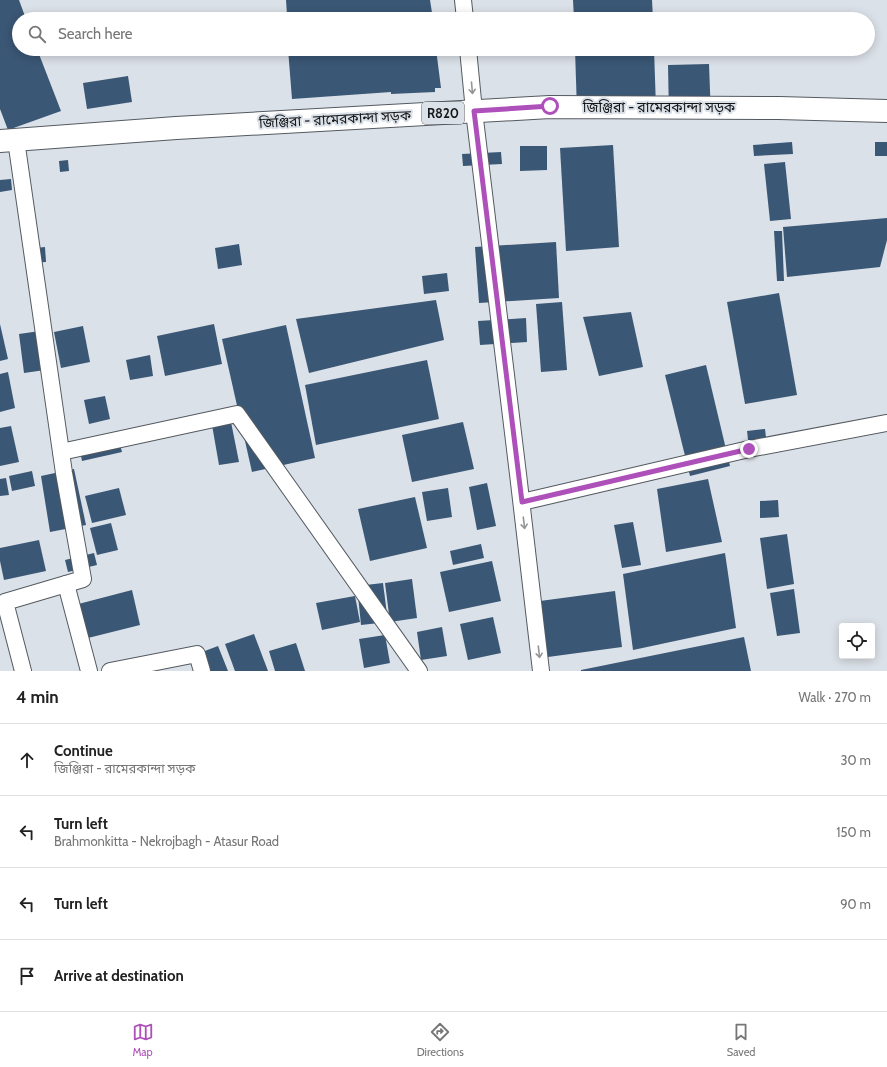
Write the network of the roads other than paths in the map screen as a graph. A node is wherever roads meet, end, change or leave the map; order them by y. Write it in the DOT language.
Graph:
graph roads {
  1 [pos="464,0"];
  2 [pos="465,12"];
  3 [pos="469,56"];
  4 [pos="474,111"];
  5 [pos="887,112"];
  6 [pos="8,141"];
  7 [pos="886,423"];
  8 [pos="60,452"];
  9 [pos="522,502"];
  10 [pos="66,584"];
  11 [pos="24,671"];
  12 [pos="89,671"];
  13 [pos="110,671"];
  14 [pos="202,671"];
  15 [pos="419,671"];
  16 [pos="541,671"];
  1 -- 2 [label="street"];
  3 -- 4 [label="street, one-way"];
  4 -- 5 [label="main road, জিঞ্জিরা - রামেরকান্দা সড়ক / R820"];
  4 -- 6 [label="main road, জিঞ্জিরা - রামেরকান্দা সড়ক / R820"];
  4 -- 9 [label="street"];
  6 -- 8 [label="street"];
  7 -- 9 [label="street"];
  8 -- 10 [label="street"];
  8 -- 15 [label="street"];
  9 -- 16 [label="street, one-way"];
  10 -- 11 [label="street"];
  10 -- 12 [label="street"];
  13 -- 14 [label="street"];
}
